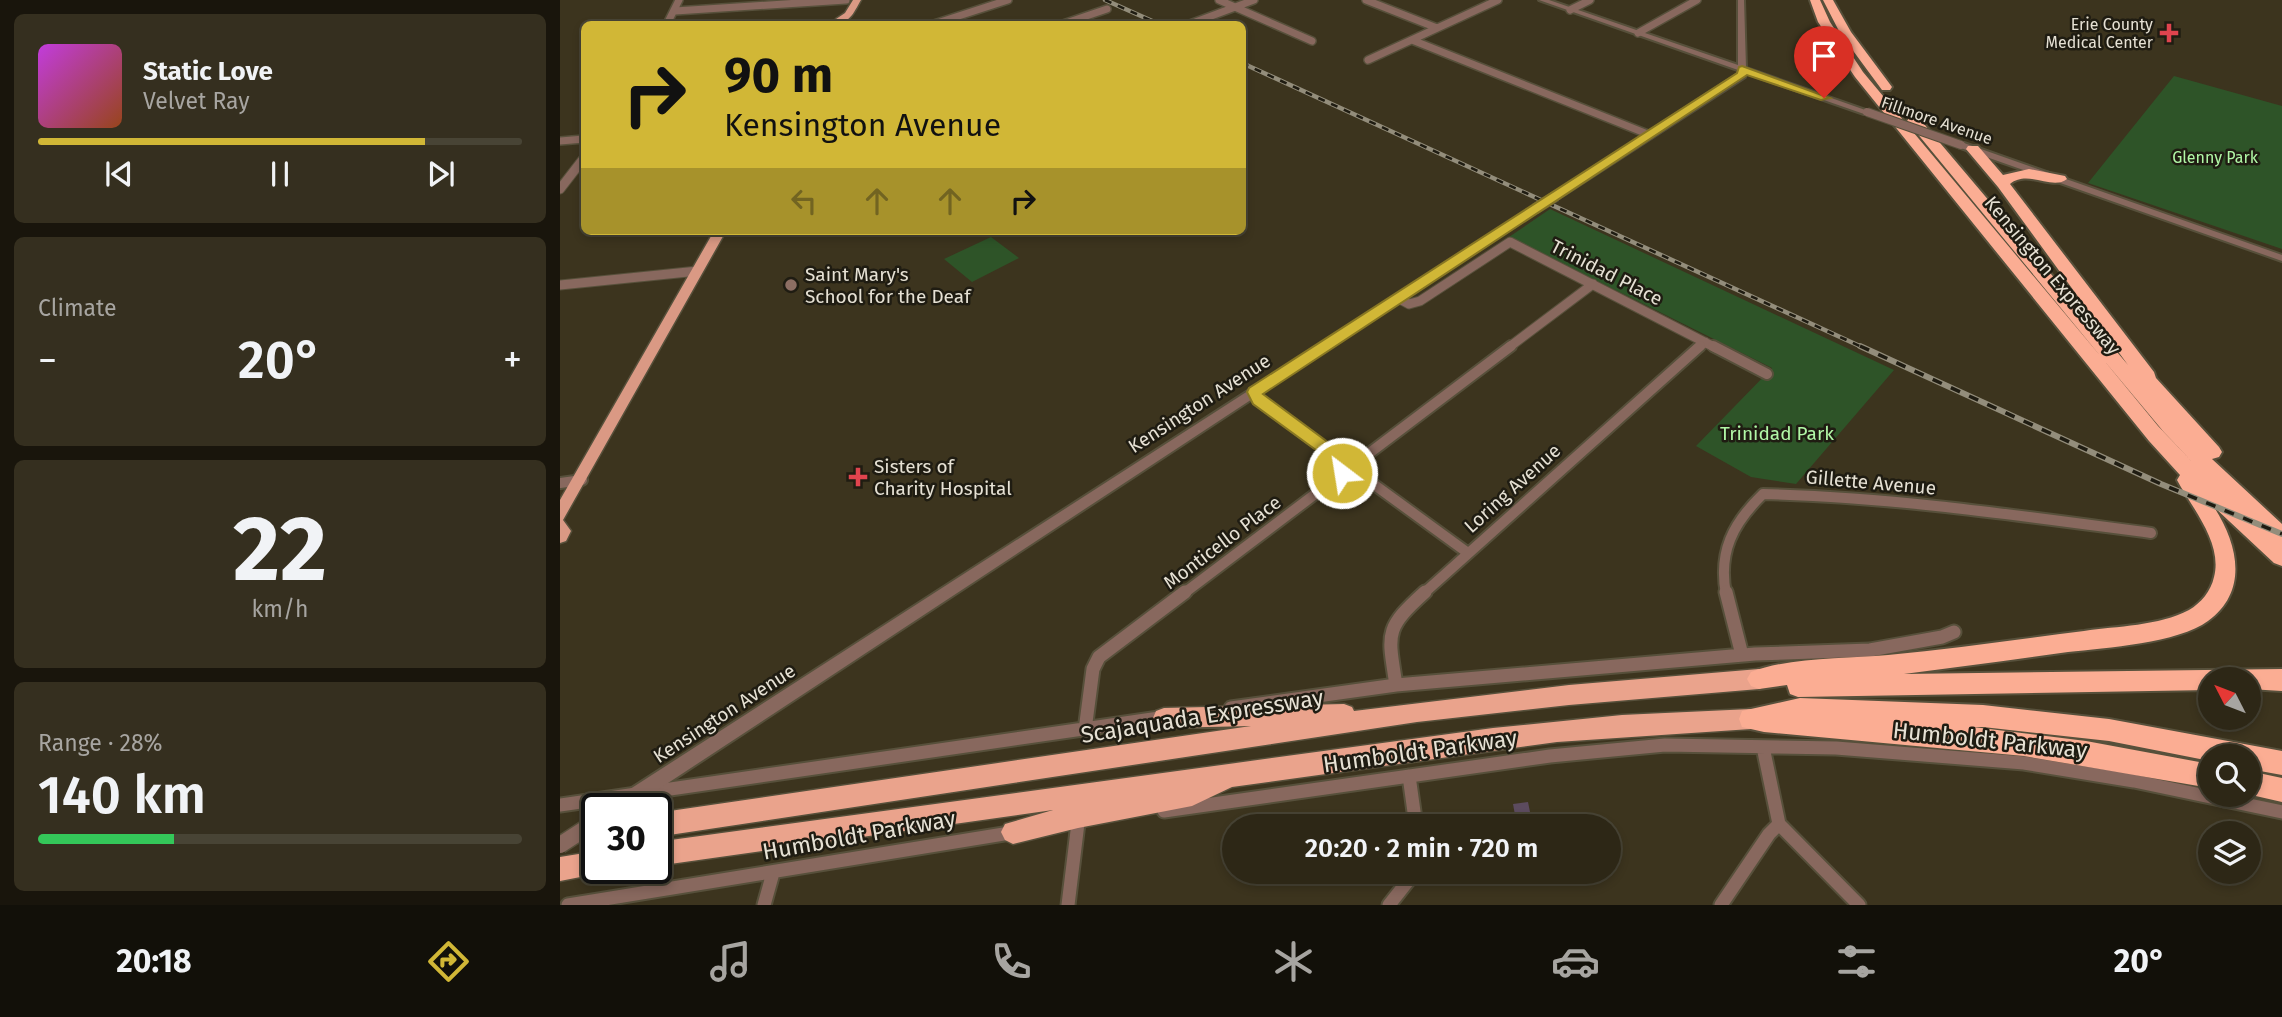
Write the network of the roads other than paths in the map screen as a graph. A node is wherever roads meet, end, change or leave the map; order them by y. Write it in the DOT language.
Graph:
graph roads {
  1 [pos="679,0"];
  2 [pos="846,0"];
  3 [pos="857,0"];
  4 [pos="1008,0"];
  5 [pos="1219,0"];
  6 [pos="1254,0"];
  7 [pos="1366,0"];
  8 [pos="1498,0"];
  9 [pos="1542,0"];
  10 [pos="1590,0"];
  11 [pos="1697,0"];
  12 [pos="1741,0"];
  13 [pos="1815,0"];
  14 [pos="1828,0"];
  15 [pos="1235,7"];
  16 [pos="1107,9"];
  17 [pos="1570,10"];
  18 [pos="675,11"];
  19 [pos="669,21"];
  20 [pos="838,21"];
  21 [pos="841,21"];
  22 [pos="943,21"];
  23 [pos="1072,21"];
  24 [pos="1199,21"];
  25 [pos="1437,28"];
  26 [pos="1638,33"];
  27 [pos="1412,40"];
  28 [pos="1312,41"];
  29 [pos="1742,51"];
  30 [pos="1713,59"];
  31 [pos="1368,60"];
  32 [pos="1742,69"];
  33 [pos="1867,112"];
  34 [pos="1650,135"];
  35 [pos="581,139"];
  36 [pos="560,141"];
  37 [pos="1967,147"];
  38 [pos="581,162"];
  39 [pos="2060,179"];
  40 [pos="2003,184"];
  41 [pos="560,189"];
  42 [pos="1974,192"];
  43 [pos="718,235"];
  44 [pos="2282,258"];
  45 [pos="698,271"];
  46 [pos="1593,284"];
  47 [pos="560,285"];
  48 [pos="1398,298"];
  49 [pos="1704,342"];
  50 [pos="1767,374"];
  51 [pos="2151,383"];
  52 [pos="1255,392"];
  53 [pos="2183,466"];
  54 [pos="1350,467"];
  55 [pos="582,480"];
  56 [pos="560,482"];
  57 [pos="560,515"];
  58 [pos="2282,520"];
  59 [pos="560,526"];
  60 [pos="2151,533"];
  61 [pos="560,536"];
  62 [pos="2282,537"];
  63 [pos="1468,553"];
  64 [pos="2282,557"];
  65 [pos="1954,632"];
  66 [pos="1742,655"];
  67 [pos="1759,679"];
  68 [pos="2261,679"];
  69 [pos="2198,680"];
  70 [pos="2282,680"];
  71 [pos="1396,685"];
  72 [pos="1418,712"];
  73 [pos="1164,718"];
  74 [pos="1751,719"];
  75 [pos="1085,730"];
  76 [pos="1763,747"];
  77 [pos="2282,763"];
  78 [pos="2198,774"];
  79 [pos="1237,776"];
  80 [pos="1409,776"];
  81 [pos="2261,786"];
  82 [pos="2282,790"];
  83 [pos="640,793"];
  84 [pos="581,802"];
  85 [pos="560,805"];
  86 [pos="2282,812"];
  87 [pos="1414,814"];
  88 [pos="672,823"];
  89 [pos="1078,823"];
  90 [pos="1779,824"];
  91 [pos="581,831"];
  92 [pos="1013,832"];
  93 [pos="581,835"];
  94 [pos="560,838"];
  95 [pos="560,845"];
  96 [pos="672,852"];
  97 [pos="581,866"];
  98 [pos="560,869"];
  99 [pos="773,873"];
  100 [pos="1406,884"];
  101 [pos="568,905"];
  102 [pos="764,905"];
  103 [pos="1068,905"];
  104 [pos="1389,905"];
  105 [pos="1720,905"];
  106 [pos="1859,905"];
  1 -- 18 [label="street"];
  2 -- 18 [label="street"];
  2 -- 20 [label="main road"];
  3 -- 21 [label="main road"];
  4 -- 22 [label="street"];
  5 -- 15 [label="street"];
  6 -- 15 [label="street"];
  7 -- 25 [label="street"];
  8 -- 25 [label="street"];
  9 -- 17 [label="street, Fillmore Avenue"];
  10 -- 17 [label="street"];
  11 -- 26 [label="street"];
  12 -- 29 [label="street"];
  13 -- 53 [label="highway, Kensington Expressway"];
  14 -- 42 [label="highway, Kensington Expressway"];
  15 -- 24 [label="street"];
  15 -- 28 [label="street"];
  16 -- 23 [label="street"];
  17 -- 26 [label="street, Fillmore Avenue"];
  18 -- 19 [label="street"];
  25 -- 27 [label="street"];
  26 -- 30 [label="street, Fillmore Avenue"];
  27 -- 31 [label="street"];
  27 -- 34 [label="street"];
  29 -- 30 [label="street"];
  29 -- 32 [label="street"];
  30 -- 32 [label="street, Fillmore Avenue"];
  32 -- 33 [label="street, Fillmore Avenue"];
  32 -- 34 [label="street, Kensington Avenue"];
  33 -- 37 [label="street, Fillmore Avenue, bridge"];
  34 -- 48 [label="street, Kensington Avenue, bridge"];
  35 -- 36 [label="street"];
  37 -- 39 [label="street, Fillmore Avenue"];
  37 -- 40 [label="highway"];
  38 -- 41 [label="street"];
  39 -- 40 [label="highway"];
  39 -- 44 [label="street, Fillmore Avenue"];
  40 -- 51 [label="highway"];
  42 -- 51 [label="highway"];
  42 -- 62 [label="highway, Kensington Expressway"];
  43 -- 45 [label="main road"];
  45 -- 47 [label="street"];
  45 -- 55 [label="main road"];
  46 -- 48 [label="street, Trinidad Place"];
  46 -- 49 [label="street, Trinidad Place"];
  46 -- 54 [label="street, Monticello Place"];
  48 -- 52 [label="street, Kensington Avenue"];
  49 -- 50 [label="street, Trinidad Place"];
  49 -- 63 [label="street, Loring Avenue"];
  51 -- 58 [label="highway"];
  52 -- 54 [label="street"];
  52 -- 83 [label="street, Kensington Avenue"];
  53 -- 64 [label="highway, Kensington Expressway"];
  53 -- 67 [label="highway"];
  54 -- 63 [label="street"];
  54 -- 75 [label="street, Monticello Place"];
  55 -- 56 [label="street"];
  55 -- 57 [label="main road"];
  59 -- 61 [label="main road"];
  60 -- 66 [label="street, Gillette Avenue"];
  63 -- 71 [label="street, Loring Avenue"];
  65 -- 66 [label="street"];
  66 -- 71 [label="street"];
  67 -- 69 [label="highway"];
  67 -- 72 [label="highway, Scajaquada Expressway"];
  68 -- 70 [label="highway"];
  71 -- 73 [label="street"];
  72 -- 73 [label="highway"];
  72 -- 88 [label="highway, Scajaquada Expressway"];
  73 -- 75 [label="street"];
  74 -- 77 [label="highway"];
  74 -- 78 [label="highway"];
  74 -- 79 [label="highway"];
  75 -- 83 [label="street"];
  76 -- 80 [label="street, Humboldt Parkway"];
  76 -- 86 [label="street, Humboldt Parkway"];
  76 -- 90 [label="street"];
  79 -- 92 [label="highway"];
  79 -- 96 [label="highway"];
  80 -- 87 [label="street"];
  80 -- 89 [label="street, Humboldt Parkway"];
  81 -- 82 [label="highway"];
  84 -- 85 [label="street"];
  89 -- 92 [label="street, Humboldt Parkway"];
  89 -- 103 [label="street"];
  90 -- 105 [label="street"];
  90 -- 106 [label="street"];
  91 -- 95 [label="street, bridge"];
  92 -- 99 [label="street, Humboldt Parkway"];
  93 -- 94 [label="highway"];
  97 -- 98 [label="highway"];
  99 -- 101 [label="street, Humboldt Parkway"];
  99 -- 102 [label="street"];
  100 -- 104 [label="street"];
}
